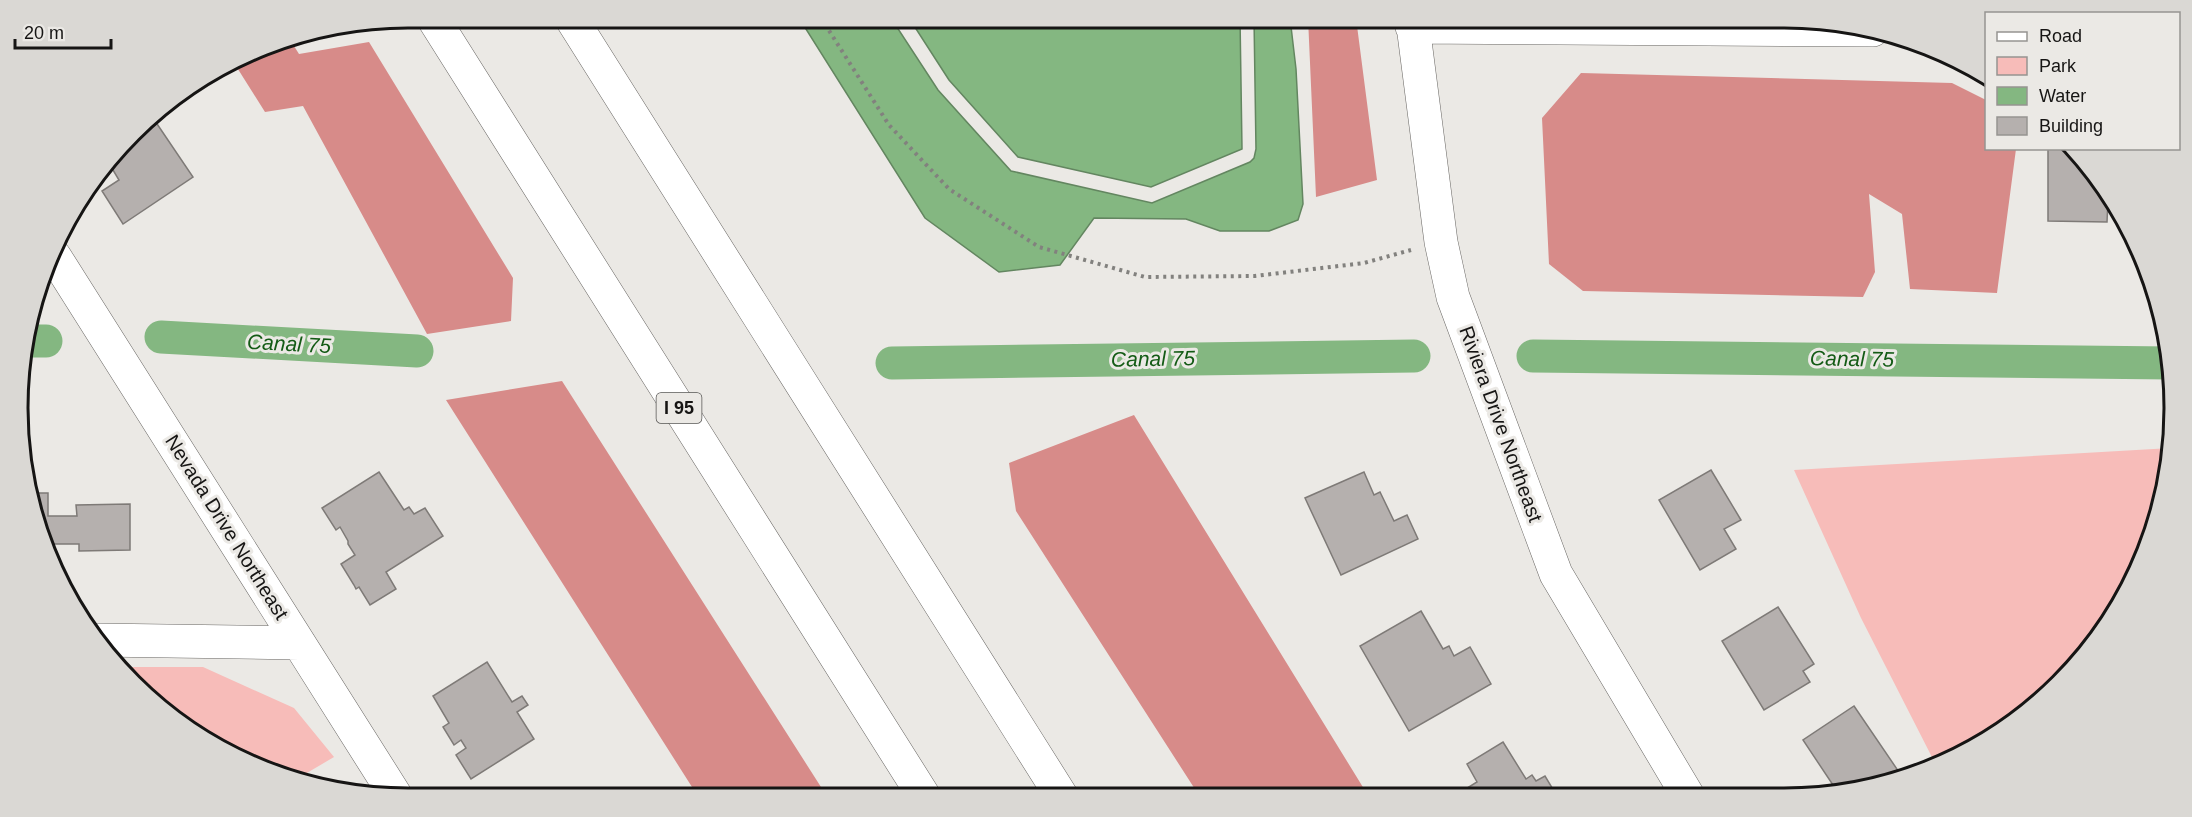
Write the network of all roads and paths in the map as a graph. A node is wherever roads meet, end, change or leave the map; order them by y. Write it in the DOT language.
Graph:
graph roads {
  1 [pos="439,28"];
  2 [pos="578,28"];
  3 [pos="827,28"];
  4 [pos="1413,28"];
  5 [pos="1741,28"];
  6 [pos="1808,29"];
  7 [pos="1441,242"];
  8 [pos="58,261"];
  9 [pos="107,640"];
  10 [pos="299,642"];
  11 [pos="392,788"];
  12 [pos="919,788"];
  13 [pos="1056,788"];
  14 [pos="1683,788"];
  1 -- 12 [label="main road, I 95"];
  2 -- 13 [label="main road"];
  3 -- 7 [label="path"];
  4 -- 7 [label="main road, Riviera Drive Northeast"];
  5 -- 6 [label="main road"];
  7 -- 14 [label="main road, Riviera Drive Northeast"];
  8 -- 10 [label="main road, Nevada Drive Northeast"];
  9 -- 10 [label="main road"];
  10 -- 11 [label="main road, Nevada Drive Northeast"];
}
